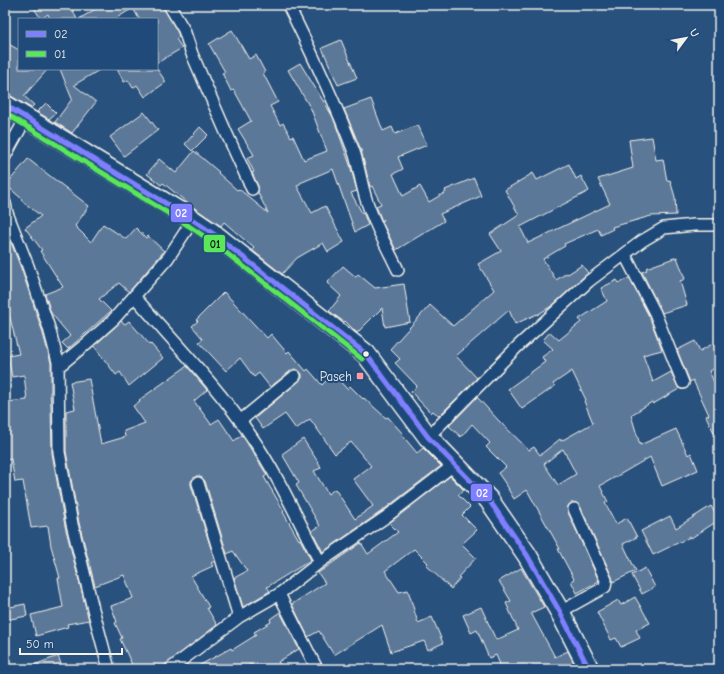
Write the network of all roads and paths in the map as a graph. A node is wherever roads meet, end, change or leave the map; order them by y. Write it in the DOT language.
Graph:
graph roads {
  1 [pos="169,5"];
  2 [pos="288,5"];
  3 [pos="5,105"];
  4 [pos="26,118"];
  5 [pos="5,156"];
  6 [pos="252,189"];
  7 [pos="5,204"];
  8 [pos="193,220"];
  9 [pos="719,226"];
  10 [pos="625,255"];
  11 [pos="398,270"];
  12 [pos="134,296"];
  13 [pos="58,367"];
  14 [pos="295,376"];
  15 [pos="683,383"];
  16 [pos="240,421"];
  17 [pos="428,437"];
  18 [pos="456,464"];
  19 [pos="198,482"];
  20 [pos="574,509"];
  21 [pos="320,562"];
  22 [pos="279,594"];
  23 [pos="560,612"];
  24 [pos="239,617"];
  25 [pos="109,669"];
  26 [pos="170,669"];
  27 [pos="317,669"];
  28 [pos="589,669"];
  1 -- 6 [label="street"];
  2 -- 11 [label="street"];
  3 -- 4 [label="highway"];
  4 -- 5 [label="street"];
  4 -- 8 [label="highway"];
  7 -- 13 [label="street"];
  8 -- 12 [label="street"];
  8 -- 17 [label="highway"];
  9 -- 10 [label="street"];
  10 -- 15 [label="street"];
  10 -- 17 [label="street"];
  12 -- 13 [label="street"];
  12 -- 16 [label="street"];
  13 -- 25 [label="street"];
  14 -- 16 [label="street"];
  16 -- 21 [label="street"];
  17 -- 18 [label="highway"];
  18 -- 21 [label="street"];
  18 -- 23 [label="highway"];
  19 -- 24 [label="street"];
  20 -- 23 [label="street"];
  21 -- 22 [label="street"];
  22 -- 24 [label="street"];
  22 -- 27 [label="street"];
  23 -- 28 [label="highway"];
  24 -- 26 [label="street"];
}
